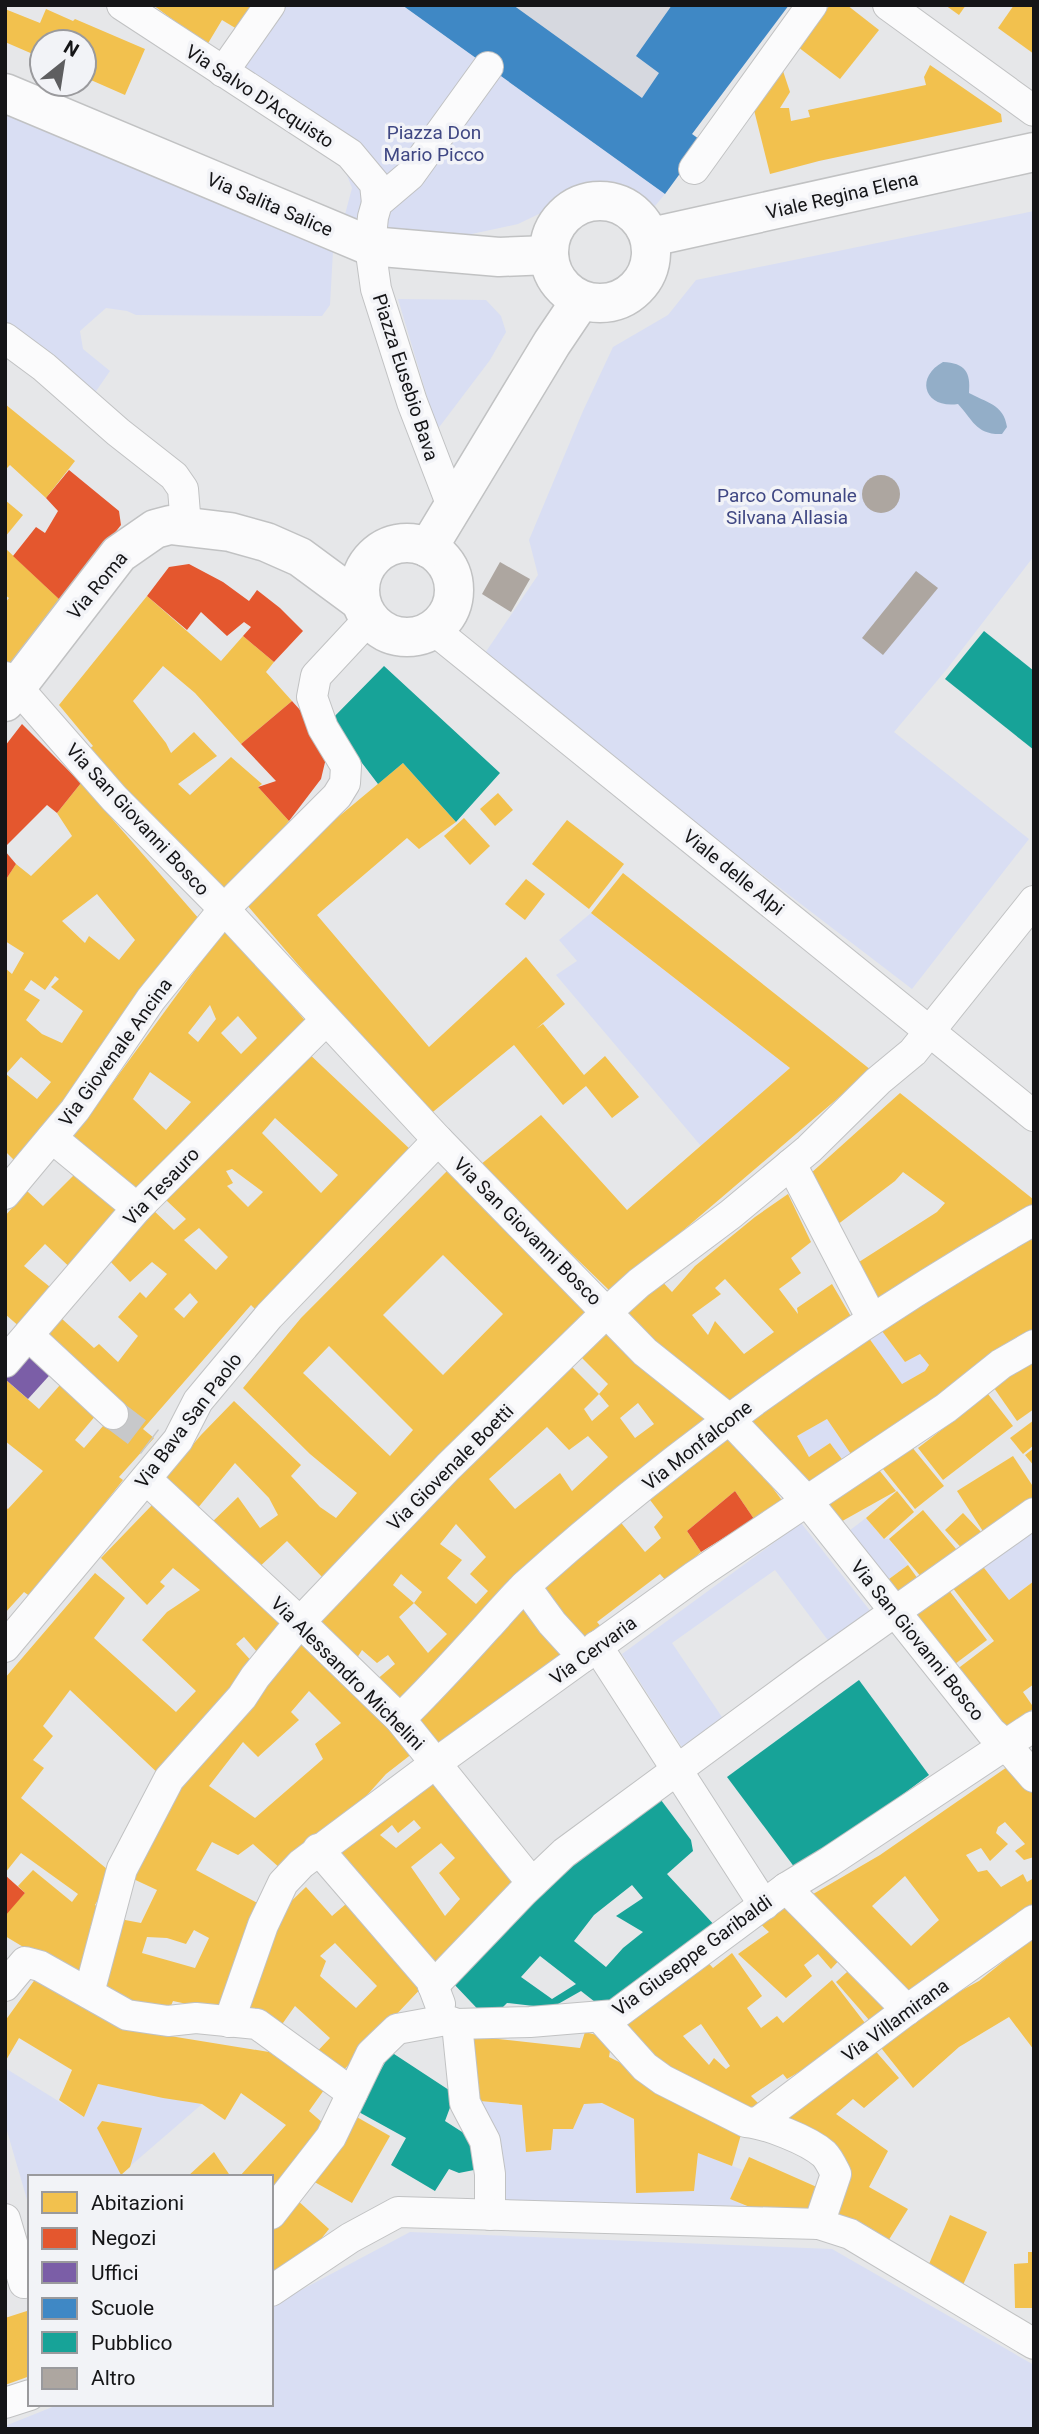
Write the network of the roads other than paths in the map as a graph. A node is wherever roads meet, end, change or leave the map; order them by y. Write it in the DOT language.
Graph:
graph roads {
  1 [pos="122,5"];
  2 [pos="270,5"];
  3 [pos="812,5"];
  4 [pos="888,5"];
  5 [pos="488,67"];
  6 [pos="223,72"];
  7 [pos="5,93"];
  8 [pos="1034,111"];
  9 [pos="1034,152"];
  10 [pos="694,169"];
  11 [pos="377,203"];
  12 [pos="651,237"];
  13 [pos="370,246"];
  14 [pos="549,255"];
  15 [pos="582,300"];
  16 [pos="5,338"];
  17 [pos="452,506"];
  18 [pos="187,526"];
  19 [pos="428,548"];
  20 [pos="300,557"];
  21 [pos="368,562"];
  22 [pos="365,611"];
  23 [pos="434,629"];
  24 [pos="9,688"];
  25 [pos="1034,901"];
  26 [pos="224,909"];
  27 [pos="326,1020"];
  28 [pos="931,1031"];
  29 [pos="1034,1116"];
  30 [pos="52,1138"];
  31 [pos="438,1140"];
  32 [pos="791,1164"];
  33 [pos="10,1179"];
  34 [pos="137,1208"];
  35 [pos="1034,1220"];
  36 [pos="607,1312"];
  37 [pos="872,1319"];
  38 [pos="29,1336"];
  39 [pos="1034,1345"];
  40 [pos="5,1362"];
  41 [pos="113,1414"];
  42 [pos="730,1420"];
  43 [pos="146,1479"];
  44 [pos="807,1501"];
  45 [pos="1034,1513"];
  46 [pos="525,1587"];
  47 [pos="896,1613"];
  48 [pos="300,1622"];
  49 [pos="5,1647"];
  50 [pos="590,1652"];
  51 [pos="400,1719"];
  52 [pos="1034,1726"];
  53 [pos="1006,1745"];
  54 [pos="436,1763"];
  55 [pos="676,1770"];
  56 [pos="1034,1777"];
  57 [pos="318,1849"];
  58 [pos="532,1883"];
  59 [pos="775,1896"];
  60 [pos="1034,1920"];
  61 [pos="5,1986"];
  62 [pos="433,1986"];
  63 [pos="89,1993"];
  64 [pos="907,2010"];
  65 [pos="600,2017"];
  66 [pos="229,2022"];
  67 [pos="451,2022"];
  68 [pos="352,2092"];
  69 [pos="757,2123"];
  70 [pos="273,2211"];
  71 [pos="491,2215"];
  72 [pos="5,2219"];
  73 [pos="819,2224"];
  74 [pos="20,2286"];
  75 [pos="273,2290"];
  76 [pos="1034,2344"];
  77 [pos="28,2396"];
  78 [pos="5,2403"];
  1 -- 6 [label="street, Via Salvo D'Acquisto"];
  2 -- 6 [label="street"];
  3 -- 10 [label="street"];
  4 -- 8 [label="street"];
  5 -- 11 [label="street"];
  6 -- 11 [label="street, Via Salvo D'Acquisto"];
  7 -- 13 [label="main road, Via Salita Salice"];
  9 -- 12 [label="main road, Viale Regina Elena"];
  11 -- 13 [label="street"];
  12 -- 14 [label="main road"];
  12 -- 15 [label="main road"];
  13 -- 14 [label="main road, Via Salita Salice"];
  13 -- 17 [label="street, Piazza Eusebio Bava"];
  14 -- 15 [label="main road"];
  15 -- 17 [label="main road"];
  16 -- 18 [label="street"];
  17 -- 19 [label="main road"];
  18 -- 20 [label="main road, Via Roma"];
  18 -- 24 [label="main road, Via Roma"];
  19 -- 21 [label="main road"];
  19 -- 23 [label="main road"];
  20 -- 21 [label="main road, Via Roma"];
  20 -- 22 [label="main road, Via Roma"];
  21 -- 22 [label="main road"];
  22 -- 23 [label="main road"];
  22 -- 26 [label="street, Via Giovenale Ancina"];
  23 -- 28 [label="street, Viale delle Alpi"];
  24 -- 26 [label="street, Via San Giovanni Bosco"];
  25 -- 28 [label="street, Via Giovenale Boetti"];
  26 -- 27 [label="street, Via San Giovanni Bosco"];
  26 -- 30 [label="street, Via Giovenale Ancina"];
  27 -- 31 [label="street, Via San Giovanni Bosco"];
  27 -- 34 [label="street, Via Tesauro"];
  28 -- 29 [label="street, Viale delle Alpi"];
  28 -- 32 [label="street, Via Giovenale Boetti"];
  30 -- 33 [label="street, Via Giovenale Ancina"];
  30 -- 34 [label="street"];
  31 -- 36 [label="street, Via San Giovanni Bosco"];
  31 -- 43 [label="street, Via Bava San Paolo"];
  32 -- 36 [label="street, Via Giovenale Boetti"];
  32 -- 37 [label="street"];
  34 -- 38 [label="street, Via Tesauro"];
  35 -- 37 [label="street, Via Monfalcone"];
  36 -- 42 [label="street, Via San Giovanni Bosco"];
  36 -- 48 [label="street, Via Giovenale Boetti"];
  37 -- 42 [label="street, Via Monfalcone"];
  38 -- 40 [label="street, Via Tesauro"];
  38 -- 41 [label="street"];
  39 -- 44 [label="street, Via Cervaria"];
  42 -- 44 [label="street, Via San Giovanni Bosco"];
  42 -- 46 [label="street, Via Monfalcone"];
  43 -- 48 [label="street, Via Alessandro Michelini"];
  43 -- 49 [label="street, Via Bava San Paolo"];
  44 -- 47 [label="street, Via San Giovanni Bosco"];
  44 -- 50 [label="street, Via Cervaria"];
  45 -- 47 [label="street"];
  46 -- 50 [label="street"];
  46 -- 51 [label="street, Via Monfalcone"];
  47 -- 53 [label="street, Via San Giovanni Bosco"];
  47 -- 55 [label="street"];
  48 -- 51 [label="street, Via Alessandro Michelini"];
  48 -- 63 [label="street, Via Giovenale Boetti"];
  50 -- 54 [label="street, Via Cervaria"];
  50 -- 55 [label="street"];
  51 -- 54 [label="street, Via Alessandro Michelini"];
  52 -- 53 [label="street, Via Giuseppe Garibaldi"];
  53 -- 56 [label="street, Via San Giovanni Bosco"];
  53 -- 59 [label="street, Via Giuseppe Garibaldi"];
  54 -- 57 [label="street, Via Cervaria"];
  54 -- 58 [label="street, Via Alessandro Michelini"];
  55 -- 58 [label="street"];
  55 -- 59 [label="street"];
  57 -- 62 [label="street"];
  57 -- 66 [label="street, Via Cervaria"];
  58 -- 62 [label="street"];
  59 -- 64 [label="street"];
  59 -- 65 [label="street, Via Giuseppe Garibaldi"];
  60 -- 64 [label="street, Via Villamirana"];
  61 -- 63 [label="street"];
  62 -- 67 [label="street"];
  63 -- 66 [label="street"];
  64 -- 69 [label="street, Via Villamirana"];
  65 -- 67 [label="street, Via Giuseppe Garibaldi"];
  65 -- 69 [label="street"];
  66 -- 68 [label="street"];
  67 -- 68 [label="street, Via Giuseppe Garibaldi"];
  67 -- 71 [label="street"];
  68 -- 70 [label="street, Via Giuseppe Garibaldi"];
  69 -- 73 [label="street"];
  71 -- 73 [label="street"];
  71 -- 75 [label="street"];
  72 -- 74 [label="street"];
  73 -- 76 [label="street"];
  77 -- 78 [label="street"];
}
